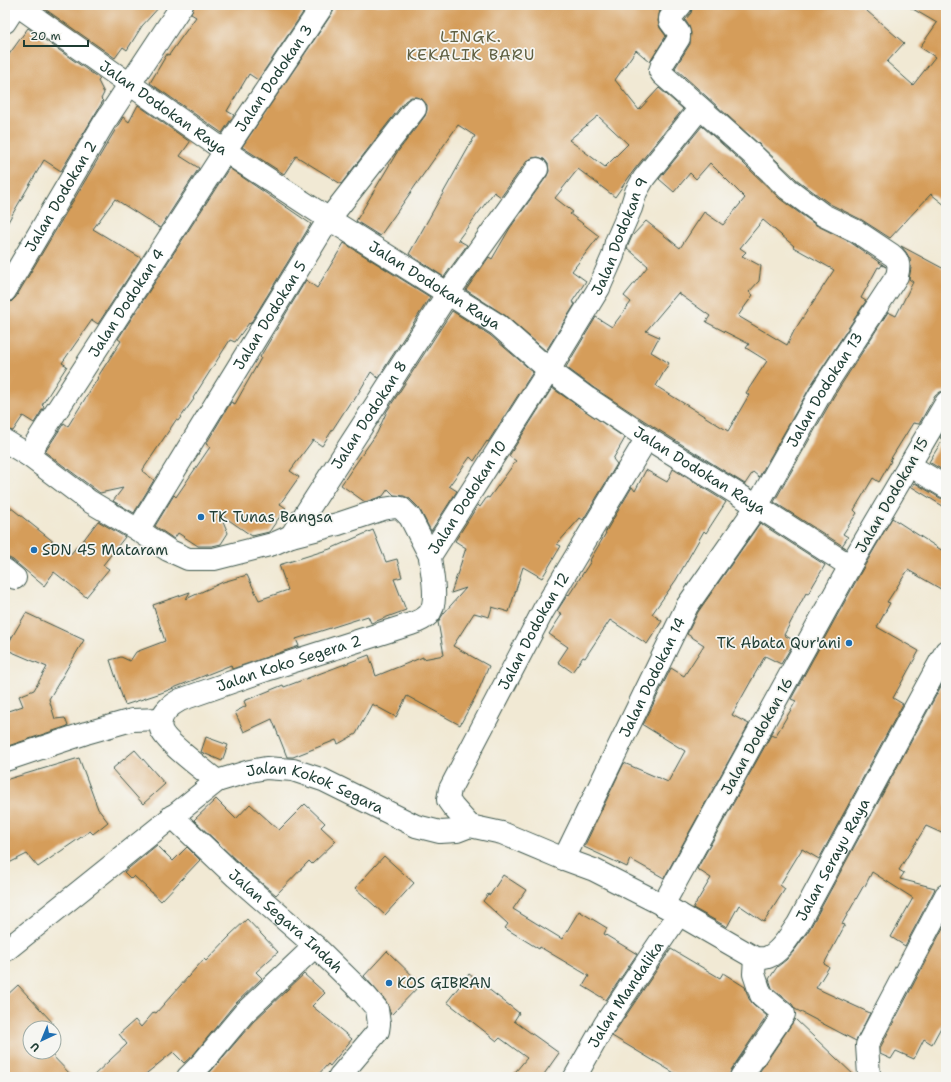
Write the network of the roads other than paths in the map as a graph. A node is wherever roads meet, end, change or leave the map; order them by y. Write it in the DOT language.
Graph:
graph roads {
  1 [pos="17,5"];
  2 [pos="182,5"];
  3 [pos="322,5"];
  4 [pos="682,5"];
  5 [pos="5,22"];
  6 [pos="130,83"];
  7 [pos="700,108"];
  8 [pos="415,109"];
  9 [pos="225,151"];
  10 [pos="537,169"];
  11 [pos="329,219"];
  12 [pos="5,291"];
  13 [pos="448,293"];
  14 [pos="549,370"];
  15 [pos="946,404"];
  16 [pos="647,438"];
  17 [pos="5,441"];
  18 [pos="28,455"];
  19 [pos="909,465"];
  20 [pos="946,487"];
  21 [pos="757,506"];
  22 [pos="138,530"];
  23 [pos="291,536"];
  24 [pos="430,556"];
  25 [pos="850,566"];
  26 [pos="411,624"];
  27 [pos="946,651"];
  28 [pos="164,713"];
  29 [pos="5,760"];
  30 [pos="217,781"];
  31 [pos="172,816"];
  32 [pos="470,826"];
  33 [pos="564,859"];
  34 [pos="946,895"];
  35 [pos="671,910"];
  36 [pos="315,946"];
  37 [pos="5,951"];
  38 [pos="755,958"];
  39 [pos="868,1076"];
  40 [pos="188,1077"];
  41 [pos="339,1077"];
  42 [pos="575,1077"];
  43 [pos="741,1077"];
  1 -- 5 [label="street"];
  1 -- 6 [label="street, Jalan Dodokan Raya"];
  2 -- 6 [label="street, Jalan Dodokan 2"];
  3 -- 9 [label="street, Jalan Dodokan 3"];
  4 -- 7 [label="street"];
  6 -- 9 [label="street, Jalan Dodokan Raya"];
  6 -- 12 [label="street, Jalan Dodokan 2"];
  7 -- 14 [label="street, Jalan Dodokan 9"];
  7 -- 21 [label="street, Jalan Dodokan 13"];
  8 -- 11 [label="street, Jalan Dodokan 5"];
  9 -- 11 [label="street, Jalan Dodokan Raya"];
  9 -- 18 [label="street, Jalan Dodokan 4"];
  10 -- 13 [label="street, Jalan Dodokan 8"];
  11 -- 13 [label="street, Jalan Dodokan Raya"];
  11 -- 22 [label="street, Jalan Dodokan 5"];
  13 -- 14 [label="street, Jalan Dodokan Raya"];
  13 -- 23 [label="street, Jalan Dodokan 8"];
  14 -- 16 [label="street, Jalan Dodokan Raya"];
  14 -- 24 [label="street, Jalan Dodokan 10"];
  15 -- 19 [label="street, Jalan Dodokan 15"];
  16 -- 21 [label="street, Jalan Dodokan Raya"];
  16 -- 32 [label="street, Jalan Dodokan 12"];
  17 -- 18 [label="street"];
  18 -- 22 [label="street"];
  19 -- 20 [label="street"];
  19 -- 25 [label="street, Jalan Dodokan 15"];
  21 -- 25 [label="street, Jalan Dodokan Raya"];
  21 -- 33 [label="street, Jalan Dodokan 14"];
  22 -- 23 [label="street"];
  23 -- 24 [label="street"];
  24 -- 26 [label="street, Jalan Dodokan 10"];
  25 -- 35 [label="street, Jalan Dodokan 16"];
  26 -- 28 [label="street, Jalan Koko Segera 2"];
  27 -- 38 [label="street, Jalan Serayu Raya"];
  28 -- 29 [label="street, Jalan Koko Segera 2"];
  28 -- 30 [label="street"];
  30 -- 31 [label="street, Jalan Kokok Segara"];
  30 -- 32 [label="street, Jalan Kokok Segara"];
  31 -- 36 [label="street, Jalan Segara Indah"];
  31 -- 37 [label="street, Jalan Kokok Segara"];
  32 -- 33 [label="street, Jalan Kokok Segara"];
  33 -- 35 [label="street, Jalan Kokok Segara"];
  34 -- 39 [label="street"];
  35 -- 38 [label="street"];
  35 -- 42 [label="street, Jalan Mandalika"];
  36 -- 40 [label="street"];
  36 -- 41 [label="street, Jalan Segara Indah"];
  38 -- 43 [label="street"];
}
